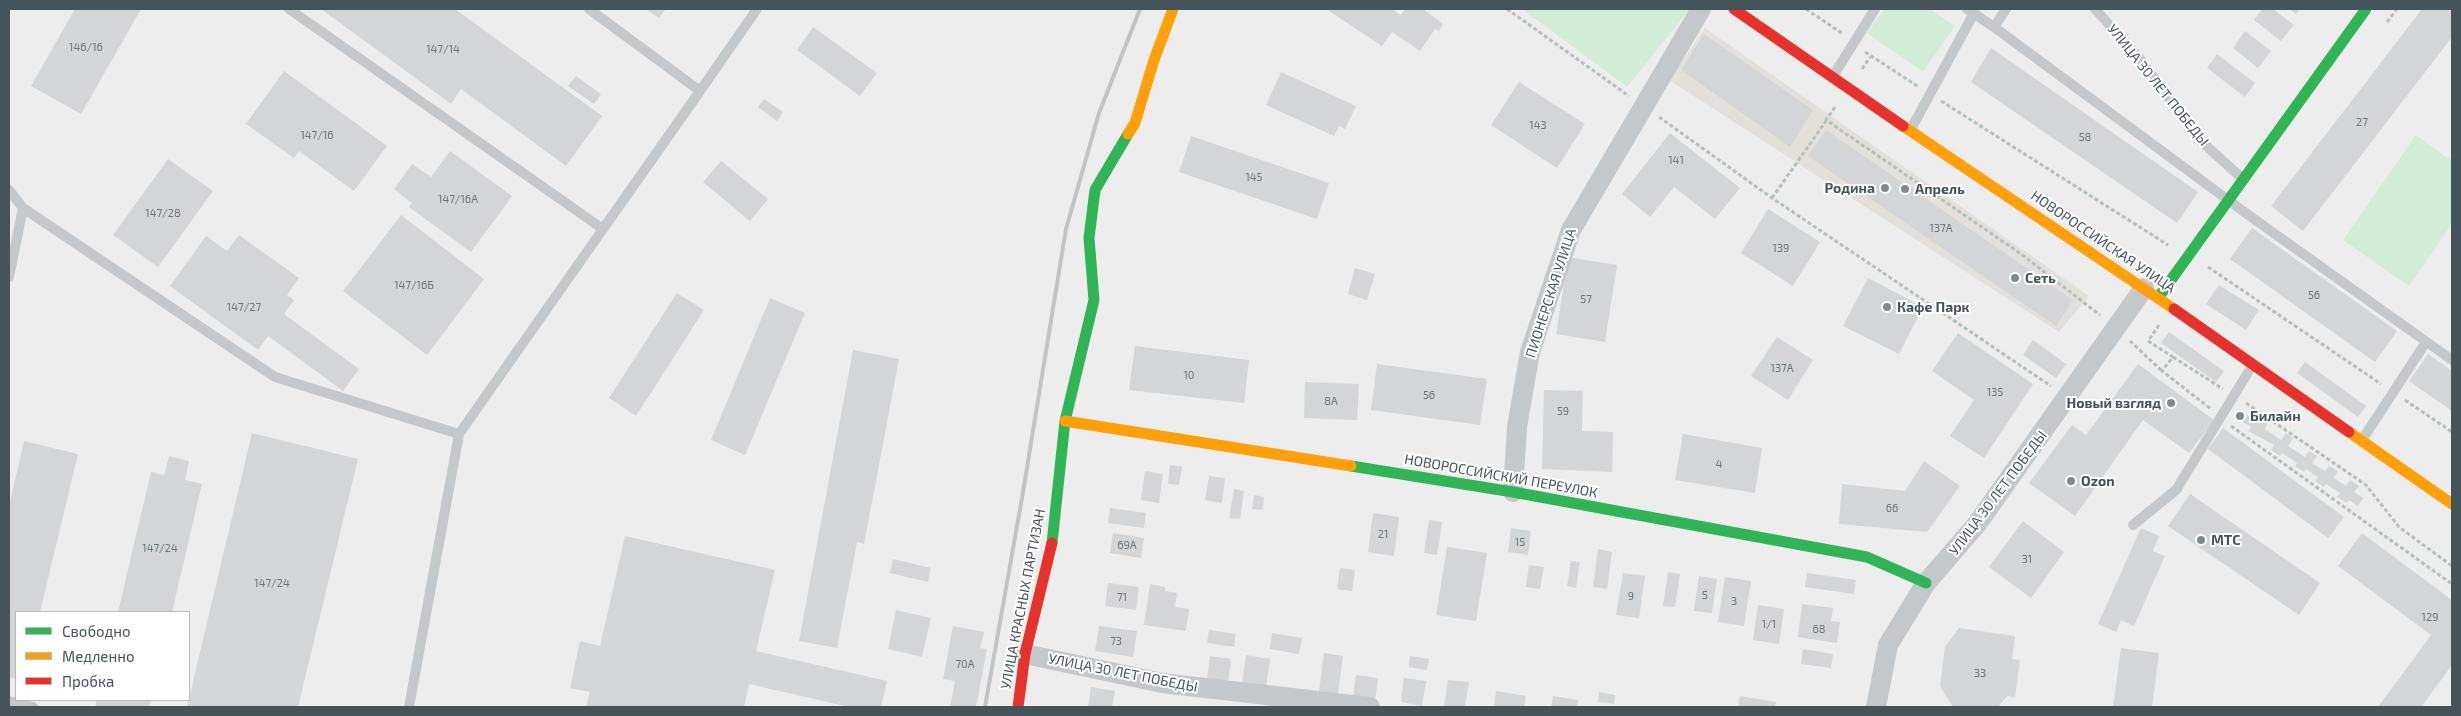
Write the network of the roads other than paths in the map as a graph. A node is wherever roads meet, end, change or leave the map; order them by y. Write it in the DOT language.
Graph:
graph roads {
  1 [pos="289,9"];
  2 [pos="589,9"];
  3 [pos="757,9"];
  4 [pos="1173,9"];
  5 [pos="1701,9"];
  6 [pos="1734,9"];
  7 [pos="1875,9"];
  8 [pos="2006,9"];
  9 [pos="2095,9"];
  10 [pos="2366,9"];
  11 [pos="1971,11"];
  12 [pos="1994,27"];
  13 [pos="1832,77"];
  14 [pos="700,91"];
  15 [pos="1910,130"];
  16 [pos="2243,179"];
  17 [pos="9,190"];
  18 [pos="2229,201"];
  19 [pos="22,208"];
  20 [pos="603,229"];
  21 [pos="9,277"];
  22 [pos="2151,293"];
  23 [pos="2426,342"];
  24 [pos="2452,360"];
  25 [pos="2253,366"];
  26 [pos="1065,421"];
  27 [pos="459,434"];
  28 [pos="2361,442"];
  29 [pos="1513,492"];
  30 [pos="2452,504"];
  31 [pos="2133,526"];
  32 [pos="1926,583"];
  33 [pos="1025,654"];
  34 [pos="9,701"];
  35 [pos="33,707"];
  36 [pos="409,707"];
  37 [pos="1018,707"];
  38 [pos="1370,707"];
  39 [pos="1876,707"];
  1 -- 20 [label="lane"];
  2 -- 14 [label="lane"];
  3 -- 14 [label="lane"];
  4 -- 26 [label="street, УЛИЦА КРАСНЫХ ПАРТИЗАН"];
  5 -- 29 [label="street, ПИОНЕРСКАЯ УЛИЦА"];
  6 -- 13 [label="street, НОВОРОССИЙСКАЯ УЛИЦА"];
  7 -- 13 [label="lane"];
  8 -- 12 [label="lane"];
  9 -- 16 [label="lane, УЛИЦА 30 ЛЕТ ПОБЕДЫ"];
  10 -- 16 [label="street, УЛИЦА 30 ЛЕТ ПОБЕДЫ"];
  11 -- 12 [label="lane"];
  11 -- 15 [label="lane"];
  12 -- 18 [label="lane"];
  13 -- 15 [label="street, НОВОРОССИЙСКАЯ УЛИЦА"];
  14 -- 20 [label="lane"];
  15 -- 22 [label="street, НОВОРОССИЙСКАЯ УЛИЦА"];
  16 -- 18 [label="street, УЛИЦА 30 ЛЕТ ПОБЕДЫ"];
  17 -- 19 [label="lane"];
  18 -- 22 [label="street, УЛИЦА 30 ЛЕТ ПОБЕДЫ"];
  18 -- 23 [label="lane"];
  19 -- 21 [label="lane"];
  19 -- 27 [label="lane"];
  20 -- 27 [label="lane"];
  22 -- 25 [label="street, НОВОРОССИЙСКАЯ УЛИЦА"];
  22 -- 32 [label="street, УЛИЦА 30 ЛЕТ ПОБЕДЫ"];
  23 -- 24 [label="lane"];
  23 -- 28 [label="lane"];
  25 -- 28 [label="street, НОВОРОССИЙСКАЯ УЛИЦА"];
  25 -- 31 [label="lane"];
  26 -- 29 [label="street, НОВОРОССИЙСКИЙ ПЕРЕУЛОК"];
  26 -- 33 [label="street, УЛИЦА КРАСНЫХ ПАРТИЗАН"];
  27 -- 36 [label="lane"];
  28 -- 30 [label="street, НОВОРОССИЙСКАЯ УЛИЦА"];
  29 -- 32 [label="street, НОВОРОССИЙСКИЙ ПЕРЕУЛОК"];
  32 -- 39 [label="street, УЛИЦА 30 ЛЕТ ПОБЕДЫ"];
  33 -- 37 [label="street, УЛИЦА КРАСНЫХ ПАРТИЗАН"];
  33 -- 38 [label="street, УЛИЦА 30 ЛЕТ ПОБЕДЫ"];
  34 -- 35 [label="lane"];
}
